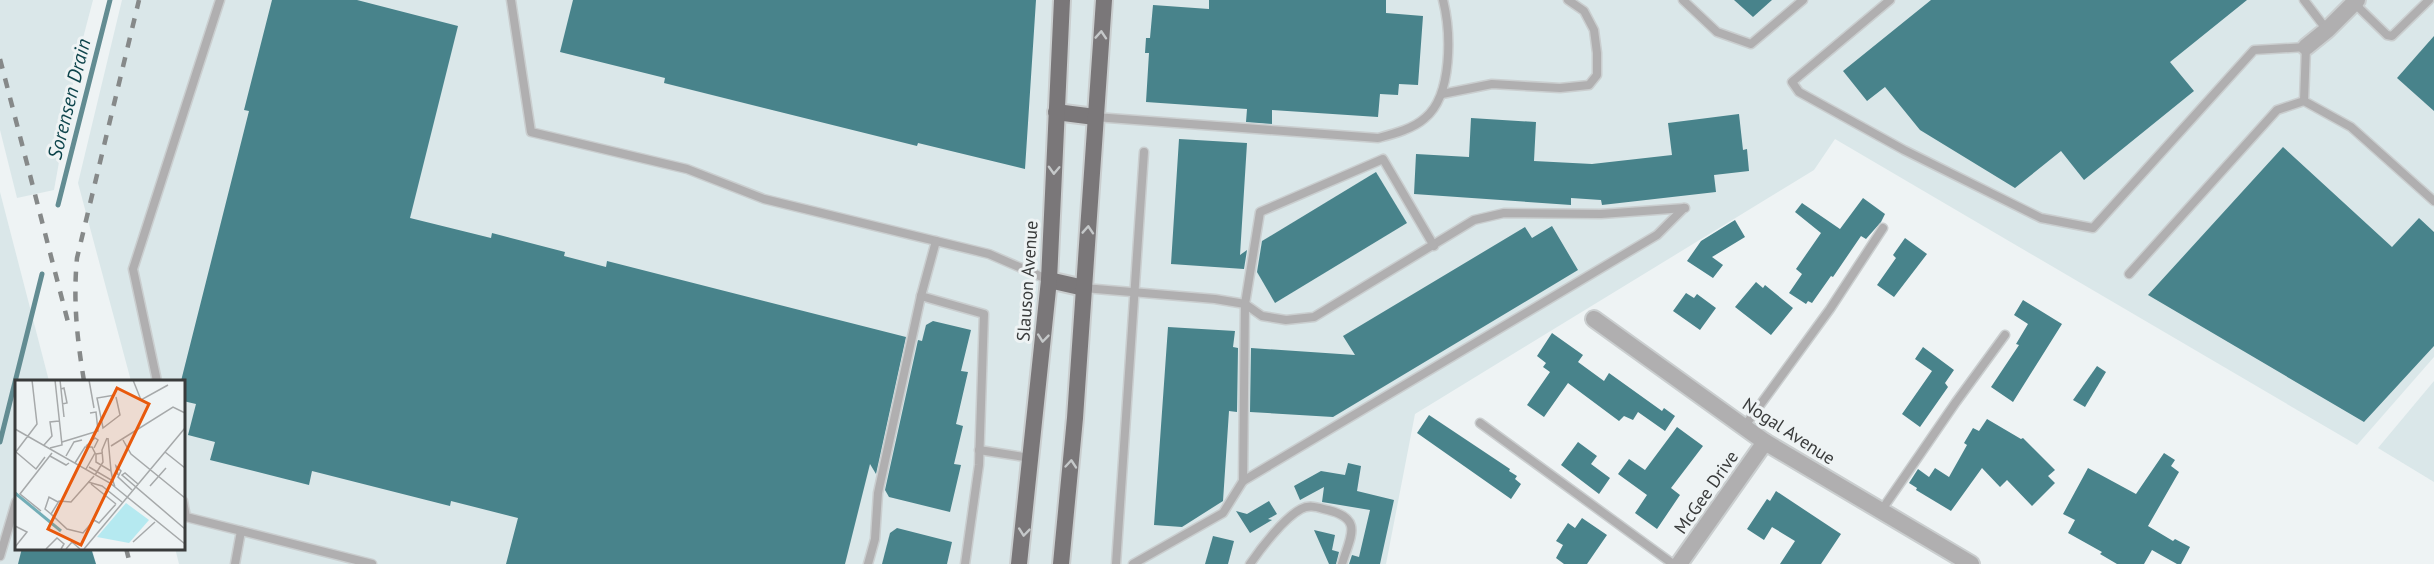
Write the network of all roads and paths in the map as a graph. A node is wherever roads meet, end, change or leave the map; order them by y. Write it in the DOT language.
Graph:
graph roads {
  1 [pos="220,0"];
  2 [pos="511,0"];
  3 [pos="1062,0"];
  4 [pos="1104,0"];
  5 [pos="1443,0"];
  6 [pos="1568,0"];
  7 [pos="1683,0"];
  8 [pos="1803,0"];
  9 [pos="1890,0"];
  10 [pos="2304,0"];
  11 [pos="2429,0"];
  12 [pos="2355,2"];
  13 [pos="2327,30"];
  14 [pos="2306,47"];
  15 [pos="1442,94"];
  16 [pos="2304,101"];
  17 [pos="1056,112"];
  18 [pos="1095,117"];
  19 [pos="1144,152"];
  20 [pos="2434,201"];
  21 [pos="1882,228"];
  22 [pos="936,241"];
  23 [pos="1434,246"];
  24 [pos="2129,274"];
  25 [pos="1049,280"];
  26 [pos="1084,288"];
  27 [pos="1135,292"];
  28 [pos="921,296"];
  29 [pos="1245,304"];
  30 [pos="1594,319"];
  31 [pos="2005,335"];
  32 [pos="157,380"];
  33 [pos="1480,423"];
  34 [pos="1744,427"];
  35 [pos="1764,442"];
  36 [pos="979,450"];
  37 [pos="1031,458"];
  38 [pos="1243,481"];
  39 [pos="15,505"];
  40 [pos="184,506"];
  41 [pos="1881,511"];
  42 [pos="241,531"];
  43 [pos="0,556"];
  44 [pos="235,564"];
  45 [pos="372,564"];
  46 [pos="868,564"];
  47 [pos="965,564"];
  48 [pos="1019,564"];
  49 [pos="1061,564"];
  50 [pos="1116,564"];
  51 [pos="1133,564"];
  52 [pos="1250,564"];
  53 [pos="1342,564"];
  54 [pos="1673,564"];
  55 [pos="1679,564"];
  56 [pos="1971,564"];
  1 -- 32 [label="lane"];
  2 -- 22 [label="lane"];
  3 -- 17 [label="main road, Slauson Avenue"];
  18 -- 4 [label="main road, one-way"];
  5 -- 15 [label="lane"];
  6 -- 15 [label="lane"];
  7 -- 8 [label="lane"];
  9 -- 14 [label="lane"];
  10 -- 13 [label="lane"];
  11 -- 12 [label="lane"];
  12 -- 13 [label="street"];
  13 -- 14 [label="street"];
  14 -- 16 [label="lane"];
  15 -- 18 [label="lane"];
  16 -- 20 [label="lane"];
  16 -- 24 [label="lane"];
  17 -- 18 [label="main road"];
  17 -- 25 [label="main road, Slauson Avenue, one-way"];
  26 -- 18 [label="main road, one-way"];
  19 -- 27 [label="lane"];
  21 -- 34 [label="lane"];
  22 -- 25 [label="lane"];
  22 -- 28 [label="lane"];
  23 -- 29 [label="lane"];
  23 -- 29 [label="lane"];
  23 -- 38 [label="lane"];
  25 -- 26 [label="main road"];
  25 -- 37 [label="main road, Slauson Avenue, one-way"];
  26 -- 27 [label="lane"];
  49 -- 26 [label="main road, one-way"];
  27 -- 29 [label="lane"];
  27 -- 50 [label="lane"];
  28 -- 36 [label="lane"];
  28 -- 46 [label="lane"];
  29 -- 38 [label="lane"];
  30 -- 34 [label="street, Nogal Avenue"];
  31 -- 41 [label="lane"];
  33 -- 54 [label="lane"];
  34 -- 35 [label="street, Nogal Avenue"];
  35 -- 41 [label="street, Nogal Avenue"];
  35 -- 55 [label="street, McGee Drive"];
  36 -- 37 [label="lane"];
  36 -- 47 [label="lane"];
  37 -- 48 [label="main road, Slauson Avenue, one-way"];
  38 -- 51 [label="lane"];
  39 -- 43 [label="lane"];
  40 -- 42 [label="lane"];
  41 -- 56 [label="street, Nogal Avenue"];
  42 -- 44 [label="lane"];
  42 -- 45 [label="lane"];
  52 -- 53 [label="lane"];
}
